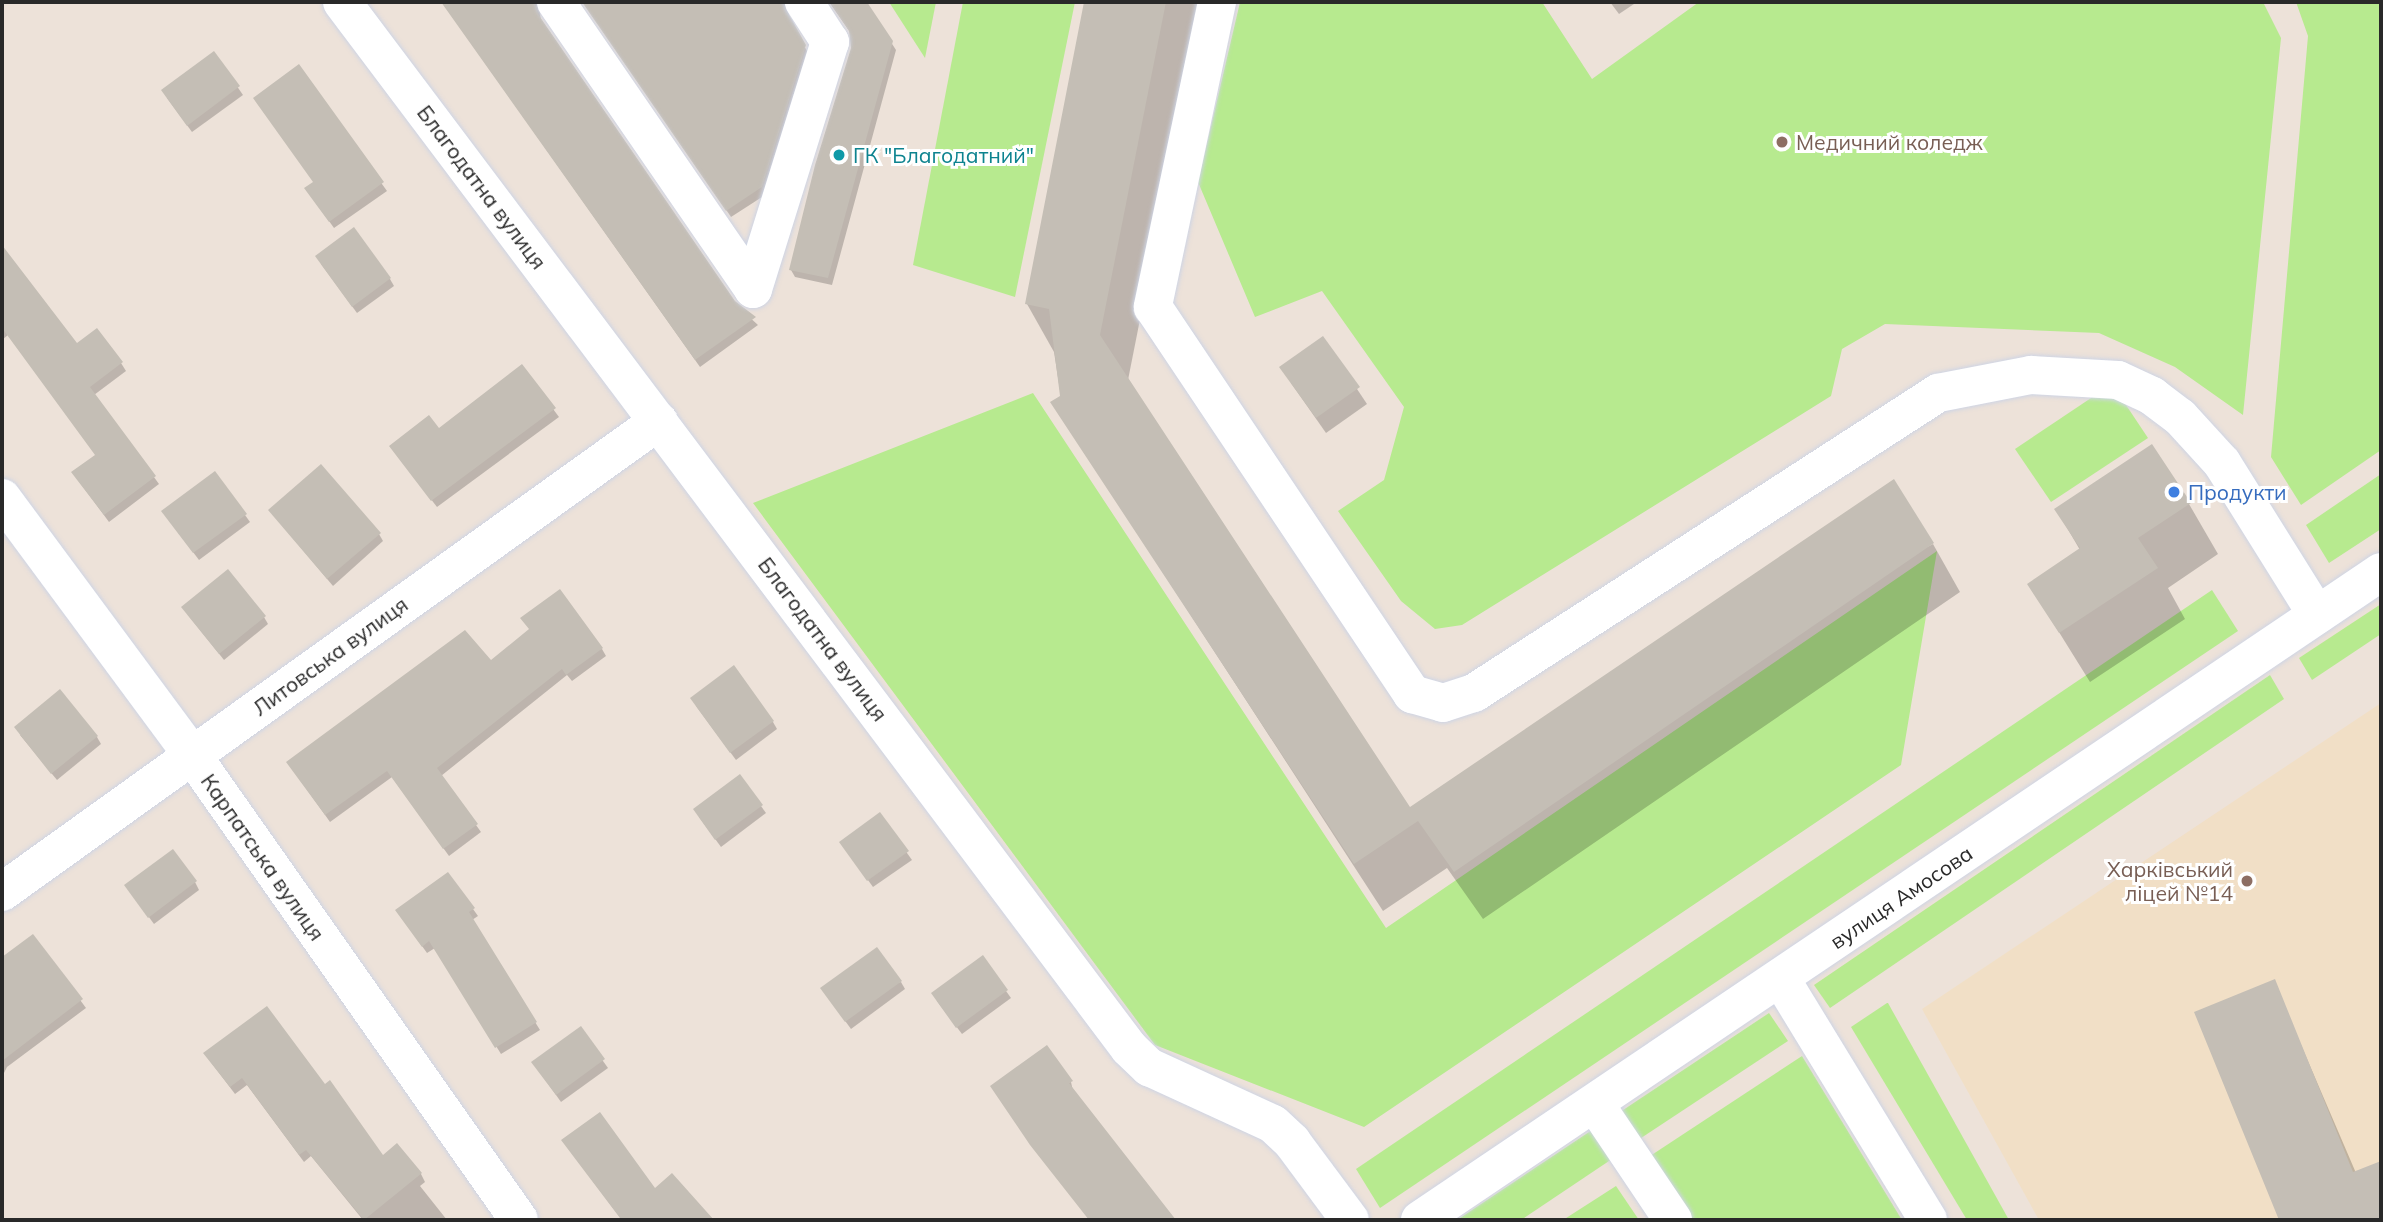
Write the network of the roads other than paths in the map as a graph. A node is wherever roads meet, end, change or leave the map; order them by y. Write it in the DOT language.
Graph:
graph roads {
  1 [pos="342,2"];
  2 [pos="556,2"];
  3 [pos="804,2"];
  4 [pos="1217,2"];
  5 [pos="659,421"];
  6 [pos="2,498"];
  7 [pos="2381,572"];
  8 [pos="2317,615"];
  9 [pos="192,755"];
  10 [pos="2,892"];
  11 [pos="1781,979"];
  12 [pos="1595,1104"];
  13 [pos="519,1220"];
  14 [pos="1350,1220"];
  15 [pos="1420,1220"];
  16 [pos="1673,1220"];
  17 [pos="1928,1220"];
  1 -- 5 [label="street, Благодатна вулиця"];
  2 -- 3 [label="street"];
  4 -- 8 [label="street"];
  5 -- 9 [label="street, Литовська вулиця"];
  5 -- 14 [label="street, Благодатна вулиця"];
  6 -- 9 [label="street, Карпатська вулиця"];
  7 -- 8 [label="street, вулиця Амосова"];
  8 -- 11 [label="street, вулиця Амосова"];
  9 -- 10 [label="street, Литовська вулиця"];
  9 -- 13 [label="street, Карпатська вулиця"];
  11 -- 12 [label="street, вулиця Амосова"];
  11 -- 17 [label="street"];
  12 -- 15 [label="street, вулиця Амосова"];
  12 -- 16 [label="street"];
}
